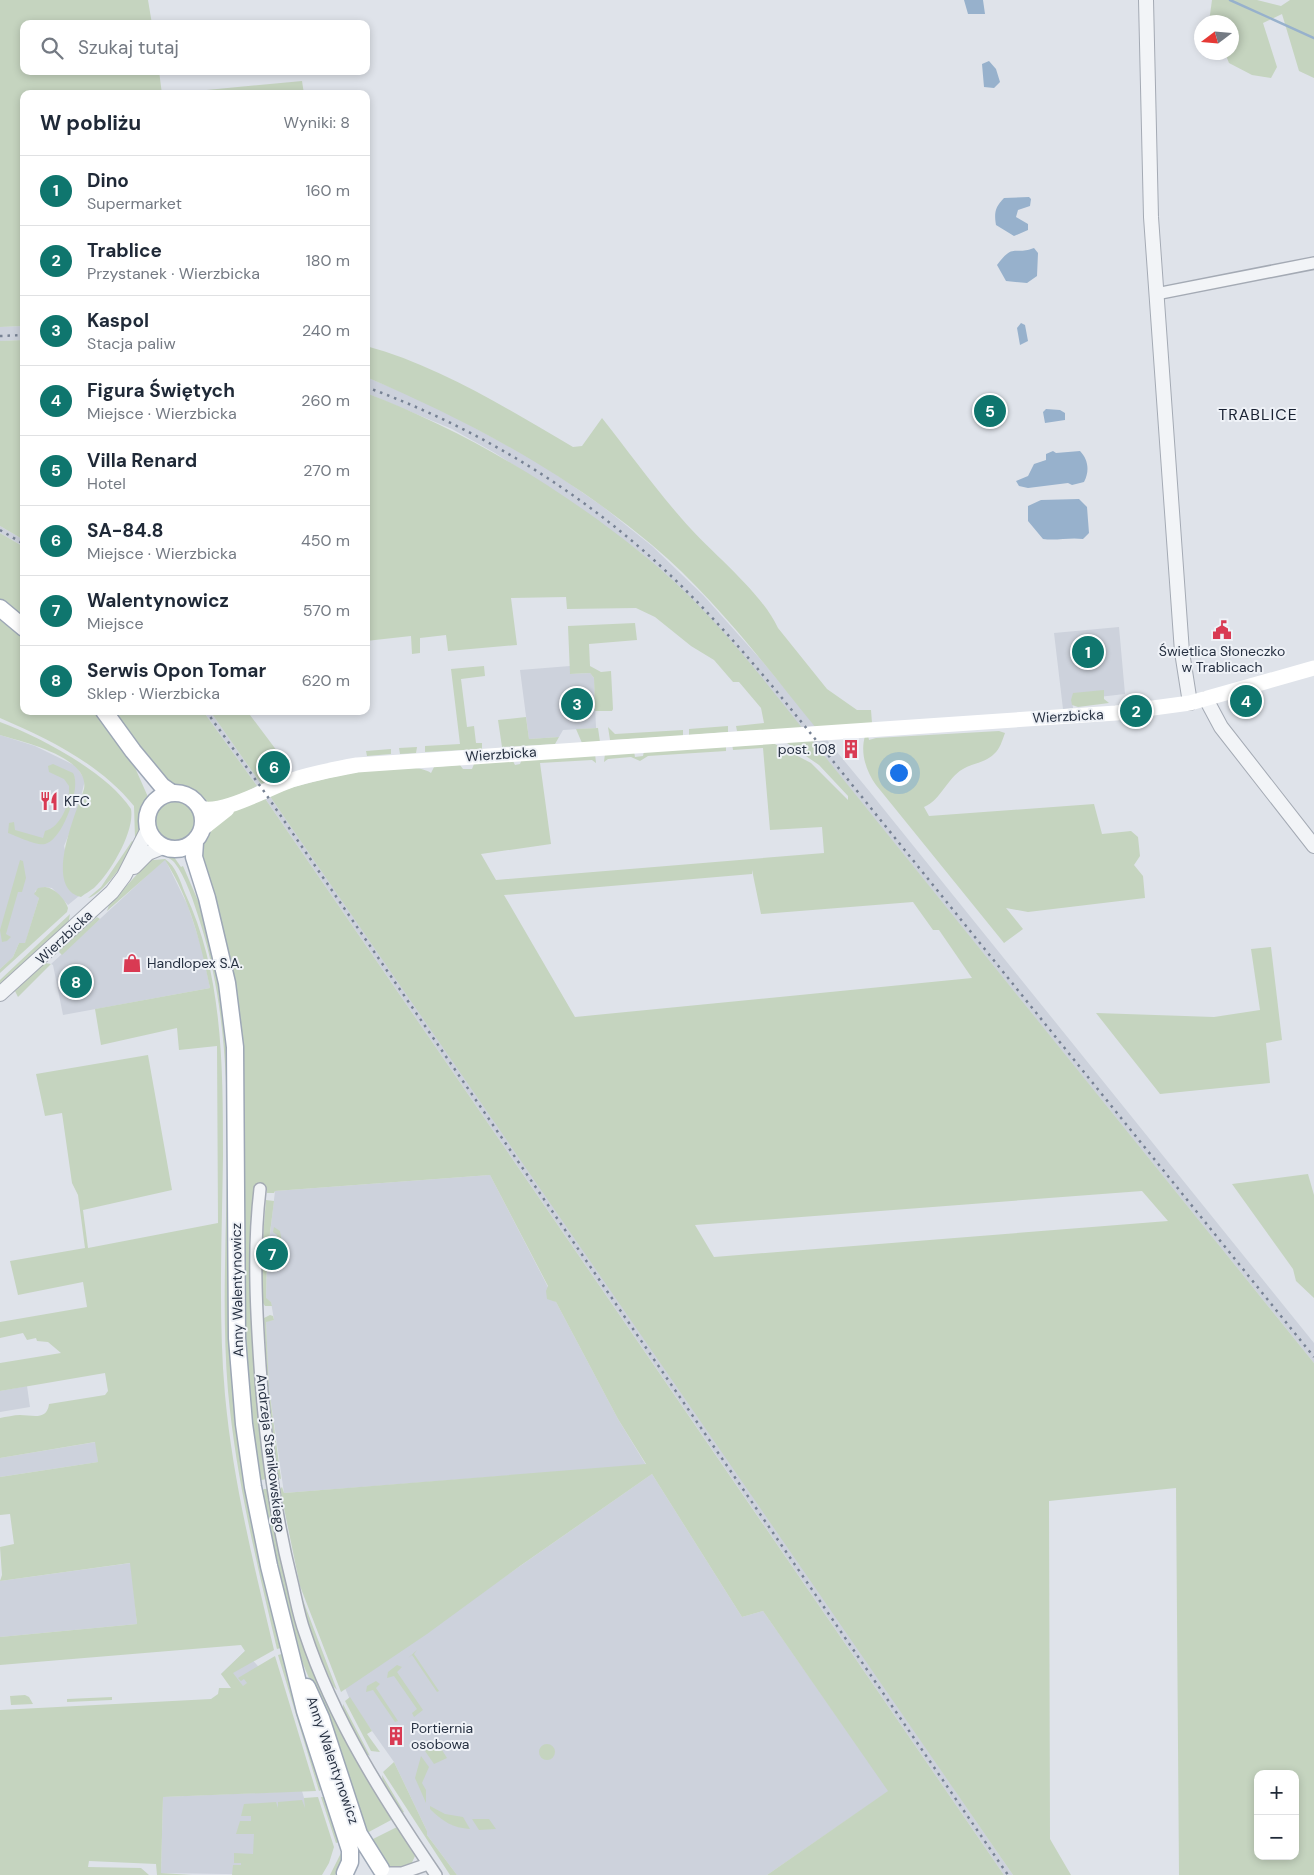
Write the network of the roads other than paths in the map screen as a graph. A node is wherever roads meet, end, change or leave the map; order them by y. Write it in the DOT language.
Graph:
graph roads {
  1 [pos="1146,0"];
  2 [pos="1314,263"];
  3 [pos="1156,294"];
  4 [pos="0,608"];
  5 [pos="20,625"];
  6 [pos="1314,668"];
  7 [pos="1206,699"];
  8 [pos="1190,703"];
  9 [pos="107,715"];
  10 [pos="133,751"];
  11 [pos="172,793"];
  12 [pos="152,804"];
  13 [pos="234,804"];
  14 [pos="200,808"];
  15 [pos="148,829"];
  16 [pos="199,835"];
  17 [pos="1314,846"];
  18 [pos="168,848"];
  19 [pos="124,876"];
  20 [pos="214,929"];
  21 [pos="0,994"];
  22 [pos="260,1189"];
  23 [pos="291,1648"];
  24 [pos="428,1864"];
  25 [pos="385,1872"];
  26 [pos="344,1874"];
  27 [pos="417,1875"];
  28 [pos="436,1875"];
  1 -- 3 [label="street"];
  2 -- 3 [label="street"];
  3 -- 8 [label="street"];
  4 -- 5 [label="main road"];
  6 -- 7 [label="main road, Wierzbicka"];
  7 -- 8 [label="main road, Wierzbicka"];
  7 -- 17 [label="street"];
  8 -- 13 [label="main road, Wierzbicka"];
  9 -- 10 [label="main road"];
  10 -- 11 [label="main road"];
  10 -- 12 [label="main road"];
  11 -- 12 [label="main road"];
  11 -- 14 [label="main road"];
  12 -- 15 [label="main road"];
  13 -- 14 [label="main road, Wierzbicka"];
  13 -- 16 [label="main road, Wierzbicka"];
  14 -- 16 [label="main road"];
  15 -- 18 [label="main road"];
  15 -- 19 [label="street, Wierzbicka"];
  16 -- 18 [label="main road"];
  16 -- 20 [label="main road, Anny Walentynowicz"];
  18 -- 19 [label="street, Wierzbicka"];
  18 -- 20 [label="main road, Anny Walentynowicz"];
  19 -- 21 [label="street, Wierzbicka"];
  20 -- 23 [label="main road, Anny Walentynowicz"];
  22 -- 24 [label="street, Andrzeja Stanikowskiego"];
  23 -- 25 [label="main road, Anny Walentynowicz"];
  23 -- 26 [label="main road, Anny Walentynowicz"];
  24 -- 25 [label="street"];
  24 -- 27 [label="street"];
  24 -- 28 [label="street, Andrzeja Stanikowskiego"];
  25 -- 26 [label="main road"];
}
